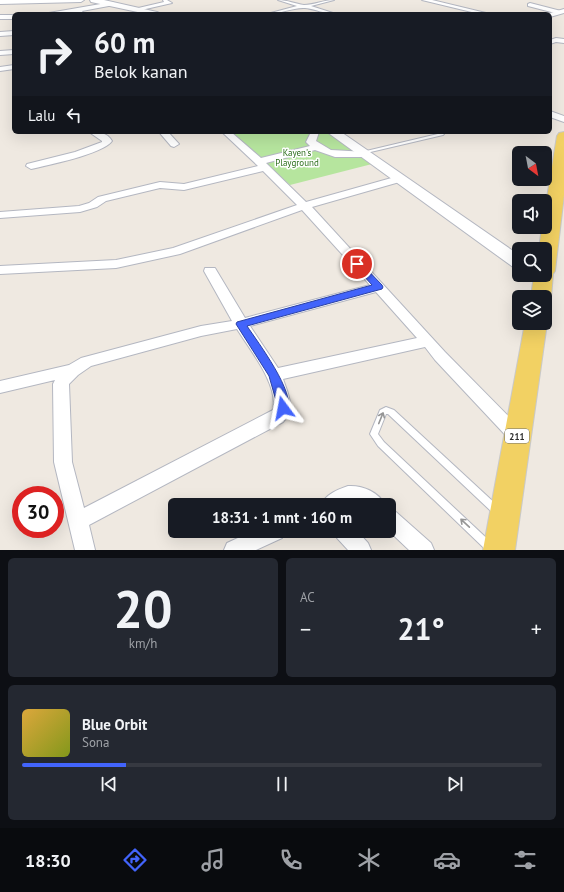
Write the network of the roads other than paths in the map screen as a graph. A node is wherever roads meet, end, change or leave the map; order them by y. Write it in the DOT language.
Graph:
graph roads {
  1 [pos="81,0"];
  2 [pos="94,0"];
  3 [pos="280,0"];
  4 [pos="331,0"];
  5 [pos="425,0"];
  6 [pos="456,0"];
  7 [pos="165,1"];
  8 [pos="0,2"];
  9 [pos="438,3"];
  10 [pos="112,4"];
  11 [pos="530,5"];
  12 [pos="303,6"];
  13 [pos="137,9"];
  14 [pos="79,12"];
  15 [pos="149,12"];
  16 [pos="278,12"];
  17 [pos="326,12"];
  18 [pos="478,12"];
  19 [pos="562,12"];
  20 [pos="552,14"];
  21 [pos="0,17"];
  22 [pos="12,17"];
  23 [pos="12,33"];
  24 [pos="0,34"];
  25 [pos="552,41"];
  26 [pos="564,41"];
  27 [pos="12,52"];
  28 [pos="0,53"];
  29 [pos="12,68"];
  30 [pos="0,74"];
  31 [pos="552,115"];
  32 [pos="564,119"];
  33 [pos="97,134"];
  34 [pos="165,134"];
  35 [pos="228,134"];
  36 [pos="314,134"];
  37 [pos="336,134"];
  38 [pos="442,134"];
  39 [pos="564,136"];
  40 [pos="174,144"];
  41 [pos="315,146"];
  42 [pos="363,153"];
  43 [pos="263,164"];
  44 [pos="31,166"];
  45 [pos="399,179"];
  46 [pos="560,195"];
  47 [pos="304,206"];
  48 [pos="0,215"];
  49 [pos="550,242"];
  50 [pos="512,258"];
  51 [pos="0,270"];
  52 [pos="210,271"];
  53 [pos="378,287"];
  54 [pos="241,324"];
  55 [pos="535,330"];
  56 [pos="428,341"];
  57 [pos="73,370"];
  58 [pos="274,375"];
  59 [pos="0,386"];
  60 [pos="517,436"];
  61 [pos="340,498"];
  62 [pos="367,498"];
  63 [pos="504,517"];
  64 [pos="78,521"];
  65 [pos="396,524"];
  66 [pos="260,538"];
  67 [pos="351,538"];
  68 [pos="85,550"];
  69 [pos="234,550"];
  70 [pos="362,550"];
  71 [pos="424,550"];
  72 [pos="493,550"];
  73 [pos="498,550"];
  1 -- 8 [label="street"];
  2 -- 10 [label="street"];
  3 -- 12 [label="street"];
  4 -- 12 [label="street"];
  5 -- 9 [label="street"];
  6 -- 9 [label="street"];
  7 -- 13 [label="street"];
  9 -- 18 [label="street"];
  10 -- 13 [label="street"];
  10 -- 14 [label="street"];
  11 -- 19 [label="street"];
  12 -- 16 [label="street"];
  12 -- 17 [label="street"];
  13 -- 15 [label="street"];
  19 -- 20 [label="street"];
  21 -- 22 [label="street"];
  23 -- 24 [label="street"];
  25 -- 26 [label="street"];
  27 -- 28 [label="street"];
  29 -- 30 [label="street"];
  31 -- 32 [label="street"];
  33 -- 44 [label="street"];
  34 -- 40 [label="street"];
  35 -- 43 [label="street"];
  36 -- 41 [label="street"];
  37 -- 42 [label="street"];
  38 -- 42 [label="lane"];
  39 -- 46 [label="main road"];
  41 -- 42 [label="street"];
  41 -- 43 [label="street"];
  42 -- 45 [label="street"];
  43 -- 47 [label="street"];
  43 -- 48 [label="street"];
  45 -- 47 [label="street"];
  45 -- 50 [label="street"];
  46 -- 49 [label="main road"];
  47 -- 51 [label="street"];
  47 -- 53 [label="street"];
  52 -- 54 [label="street"];
  53 -- 54 [label="street"];
  53 -- 56 [label="street"];
  54 -- 57 [label="street"];
  54 -- 58 [label="street"];
  55 -- 60 [label="main road, 211"];
  56 -- 58 [label="street"];
  56 -- 60 [label="street"];
  57 -- 59 [label="street"];
  57 -- 64 [label="street"];
  58 -- 64 [label="street"];
  60 -- 63 [label="main road, 211"];
  61 -- 62 [label="street"];
  72 -- 63 [label="lane, one-way"];
  63 -- 73 [label="main road, 211"];
  64 -- 68 [label="street"];
  65 -- 71 [label="street"];
  66 -- 69 [label="street"];
  67 -- 70 [label="street"];
}
